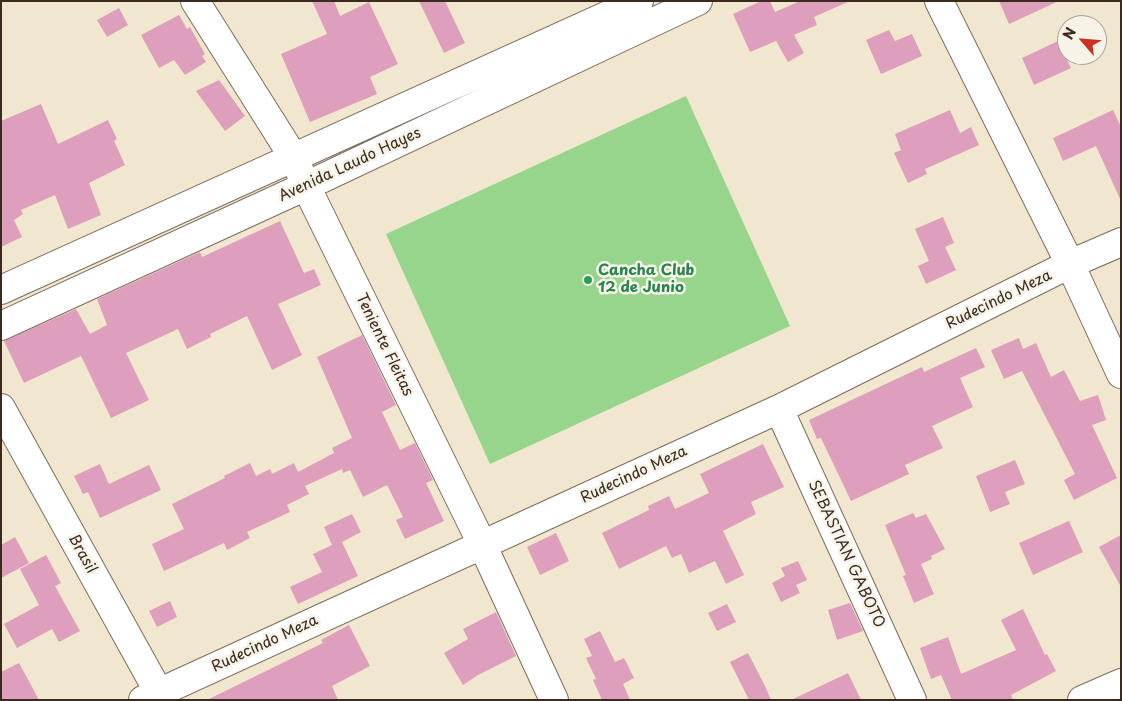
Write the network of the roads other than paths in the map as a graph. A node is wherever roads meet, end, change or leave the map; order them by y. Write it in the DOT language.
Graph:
graph roads {
  1 [pos="195,1"];
  2 [pos="639,1"];
  3 [pos="698,1"];
  4 [pos="939,1"];
  5 [pos="598,21"];
  6 [pos="294,158"];
  7 [pos="306,186"];
  8 [pos="1121,242"];
  9 [pos="1070,264"];
  10 [pos="1,290"];
  11 [pos="1,326"];
  12 [pos="1121,374"];
  13 [pos="1,408"];
  14 [pos="779,409"];
  15 [pos="482,544"];
  16 [pos="1121,683"];
  17 [pos="155,697"];
  18 [pos="554,700"];
  19 [pos="912,700"];
  20 [pos="1082,700"];
  1 -- 6 [label="street, Teniente Fleitas"];
  2 -- 5 [label="street, Avenida Laudo Hayes"];
  3 -- 5 [label="street, Avenida Laudo Hayes"];
  4 -- 9 [label="street"];
  5 -- 6 [label="street, Avenida Laudo Hayes"];
  5 -- 7 [label="street, Avenida Laudo Hayes"];
  6 -- 7 [label="street, Teniente Fleitas"];
  6 -- 10 [label="street, Avenida Laudo Hayes"];
  7 -- 11 [label="street, Avenida Laudo Hayes"];
  7 -- 15 [label="street, Teniente Fleitas"];
  8 -- 9 [label="street, Rudecindo Meza"];
  9 -- 12 [label="street"];
  9 -- 14 [label="street, Rudecindo Meza"];
  13 -- 17 [label="street, Brasil"];
  14 -- 15 [label="street, Rudecindo Meza"];
  14 -- 19 [label="street, SEBASTIAN GABOTO"];
  15 -- 17 [label="street, Rudecindo Meza"];
  15 -- 18 [label="street, Teniente Fleitas"];
  16 -- 20 [label="street"];
}
